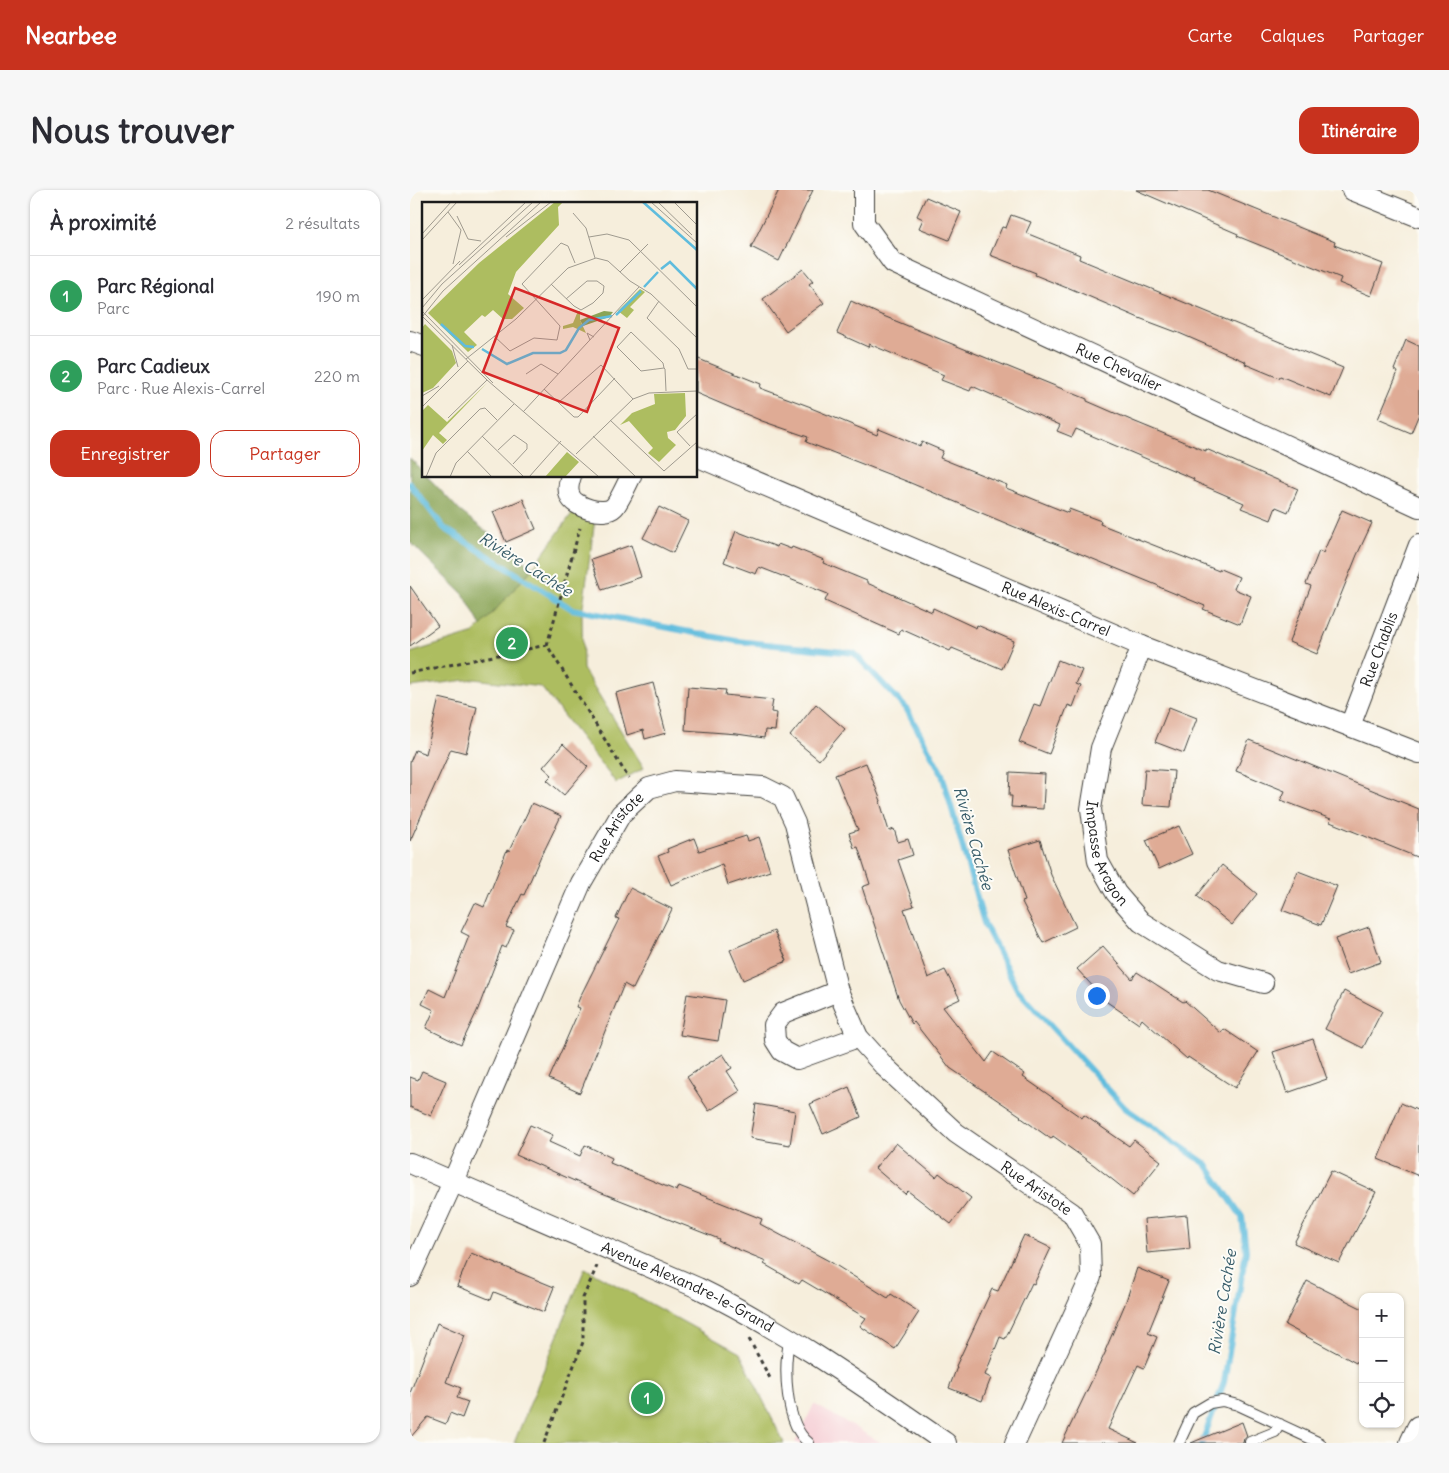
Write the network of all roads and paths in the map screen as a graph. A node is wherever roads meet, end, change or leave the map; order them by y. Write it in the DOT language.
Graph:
graph roads {
  1 [pos="864,190"];
  2 [pos="1352,190"];
  3 [pos="1419,217"];
  4 [pos="410,341"];
  5 [pos="422,345"];
  6 [pos="698,457"];
  7 [pos="570,478"];
  8 [pos="630,478"];
  9 [pos="1419,507"];
  10 [pos="586,508"];
  11 [pos="1419,545"];
  12 [pos="547,645"];
  13 [pos="1142,646"];
  14 [pos="410,673"];
  15 [pos="1350,726"];
  16 [pos="1419,753"];
  17 [pos="640,797"];
  18 [pos="1263,983"];
  19 [pos="838,992"];
  20 [pos="858,1037"];
  21 [pos="410,1163"];
  22 [pos="453,1182"];
  23 [pos="605,1248"];
  24 [pos="410,1276"];
  25 [pos="790,1338"];
  26 [pos="1280,1424"];
  27 [pos="1419,1428"];
  28 [pos="1250,1442"];
  29 [pos="544,1443"];
  30 [pos="809,1443"];
  31 [pos="946,1443"];
  32 [pos="1015,1443"];
  33 [pos="1179,1443"];
  34 [pos="1320,1443"];
  35 [pos="1412,1443"];
  1 -- 9 [label="street, Rue Chevalier"];
  2 -- 3 [label="street"];
  4 -- 5 [label="street"];
  6 -- 13 [label="street, Rue Alexis-Carrel"];
  7 -- 10 [label="street"];
  8 -- 10 [label="street"];
  10 -- 12 [label="path"];
  11 -- 15 [label="street, Rue Chablis"];
  12 -- 14 [label="path"];
  12 -- 17 [label="path"];
  13 -- 15 [label="street, Rue Alexis-Carrel"];
  13 -- 18 [label="street, Impasse Aragon"];
  15 -- 16 [label="street, Rue Alexis-Carrel"];
  17 -- 19 [label="street, Rue Aristote"];
  17 -- 22 [label="street, Rue Aristote"];
  19 -- 20 [label="street, Rue Aristote"];
  19 -- 20 [label="street"];
  20 -- 32 [label="street, Rue Aristote"];
  21 -- 22 [label="street, Avenue Alexandre-le-Grand"];
  22 -- 23 [label="street, Avenue Alexandre-le-Grand"];
  22 -- 24 [label="street, Rue Aristote"];
  23 -- 25 [label="street, Avenue Alexandre-le-Grand"];
  23 -- 29 [label="path"];
  25 -- 30 [label="lane"];
  25 -- 31 [label="street, Avenue Alexandre-le-Grand"];
  26 -- 28 [label="lane"];
  26 -- 33 [label="lane"];
  26 -- 34 [label="lane"];
  27 -- 35 [label="street"];
}
